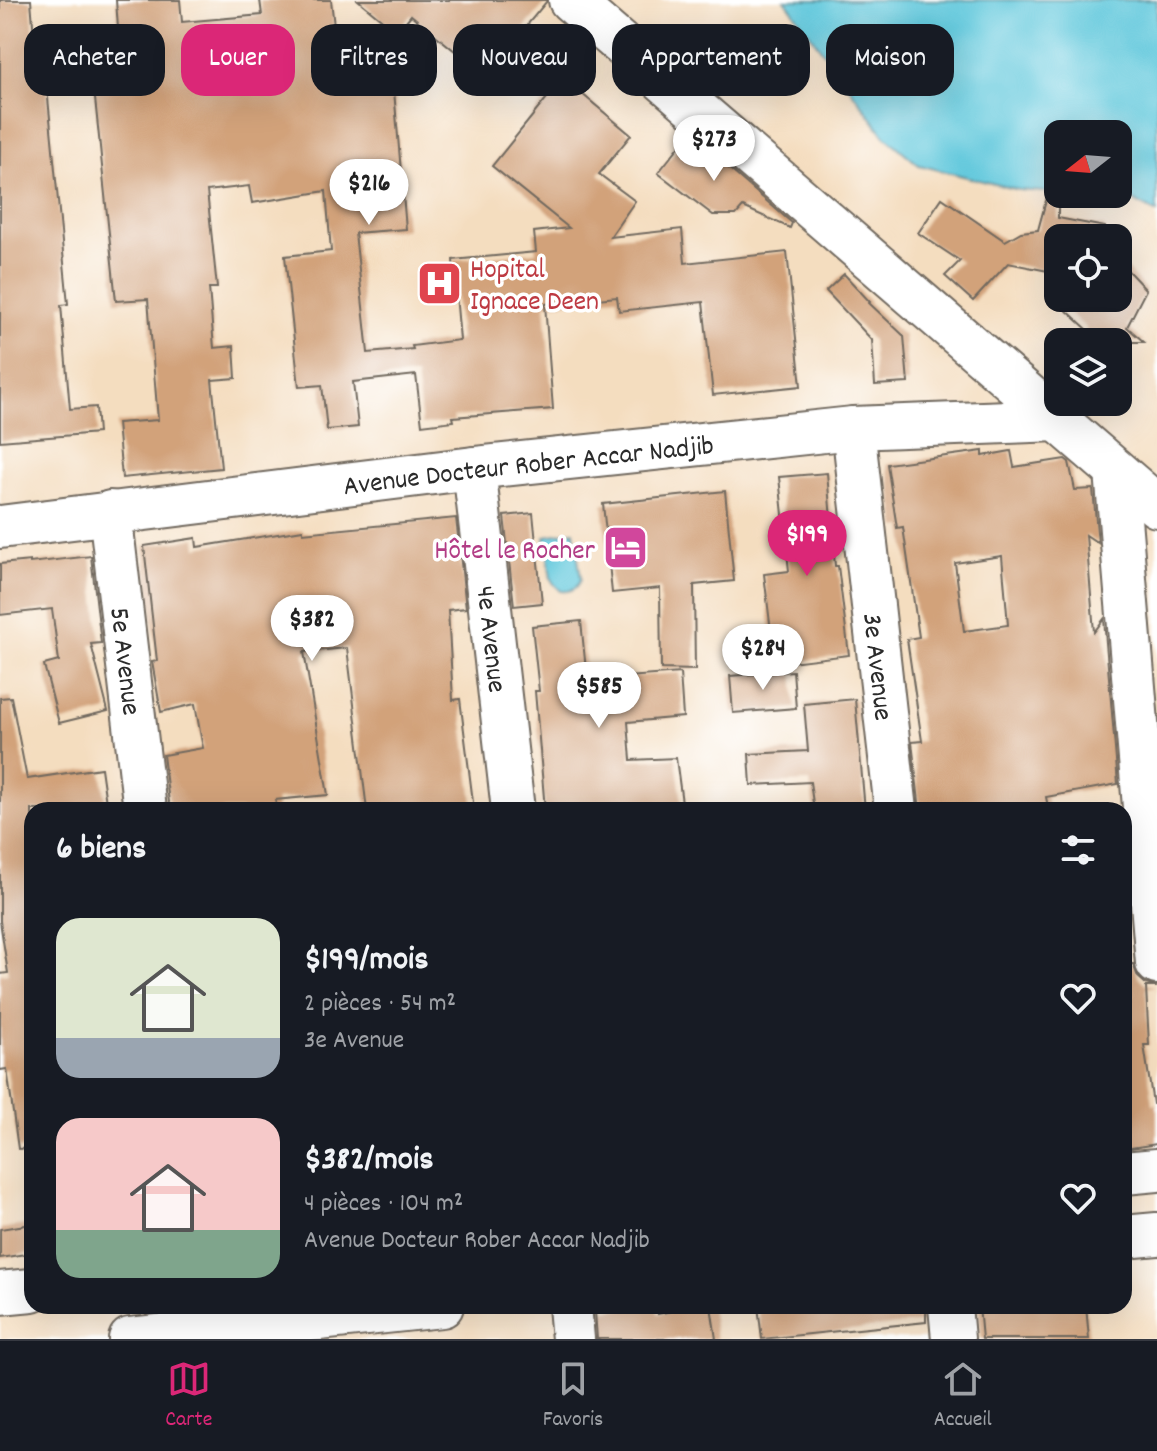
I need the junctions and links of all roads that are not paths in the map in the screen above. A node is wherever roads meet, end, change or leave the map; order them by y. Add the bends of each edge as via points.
1 (570, 0) edge
2 (1058, 420) junction
3 (853, 428) junction
4 (474, 468) junction
5 (1116, 471) junction
6 (1157, 506) edge
7 (110, 512) junction
8 (0, 527) edge
9 (144, 802) edge
10 (512, 802) edge
11 (895, 802) edge
12 (1157, 963) edge
13 (1157, 1170) edge
14 (1132, 1172) edge
15 (1157, 1234) edge
16 (1132, 1236) edge
17 (24, 1291) edge
18 (0, 1293) edge
19 (342, 1314) edge
20 (571, 1314) edge
21 (951, 1314) edge
22 (205, 1325) edge
23 (130, 1339) edge
24 (573, 1339) edge
25 (953, 1339) edge

1 - 2 street
2 - 3 street, Avenue Docteur Rober Accar Nadjib
2 - 5 street
3 - 4 street, Avenue Docteur Rober Accar Nadjib
3 - 11 street, 3e Avenue
4 - 7 street, Avenue Docteur Rober Accar Nadjib
4 - 10 street, 4e Avenue
5 - 6 street
5 - 12 street
7 - 8 street, Avenue Docteur Rober Accar Nadjib
7 - 9 street, 5e Avenue
13 - 14 street
15 - 16 street
17 - 18 street
19 - 22 street
20 - 24 street
21 - 25 street
22 - 23 street

